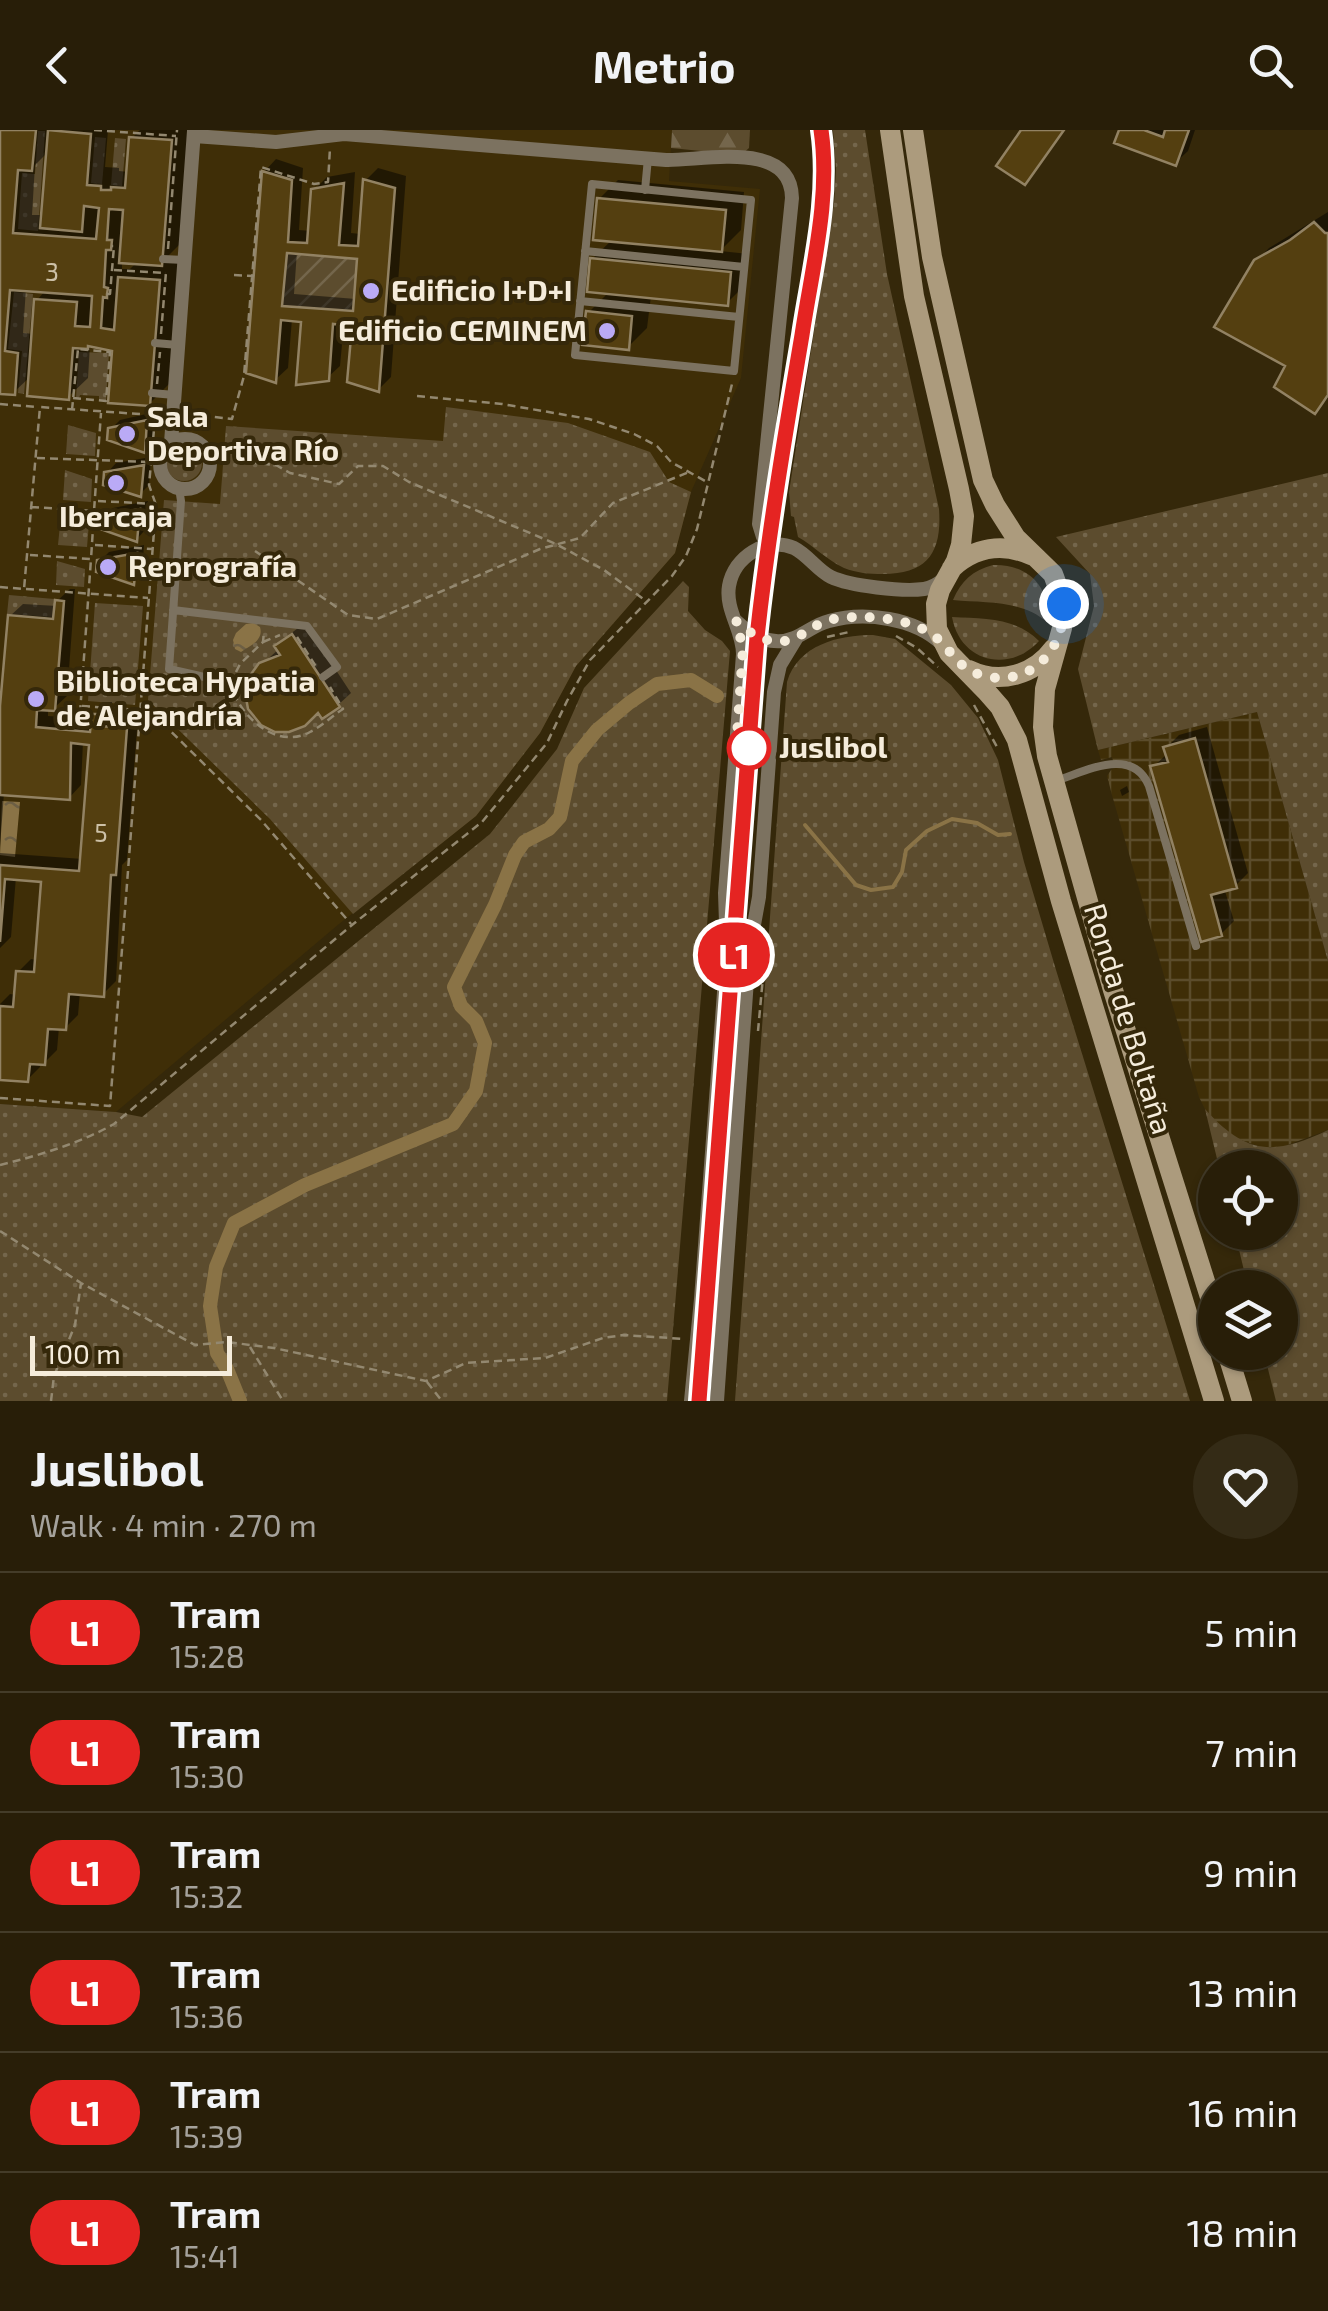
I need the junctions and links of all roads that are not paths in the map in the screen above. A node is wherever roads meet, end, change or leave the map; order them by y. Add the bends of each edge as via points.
1 (890, 130) edge
2 (913, 130) edge
3 (194, 133) edge
4 (648, 158) junction
5 (645, 190) junction
6 (585, 251) junction
7 (165, 259) road end
8 (184, 260) junction
9 (744, 267) junction
10 (580, 301) junction
11 (739, 317) junction
12 (158, 343) road end
13 (178, 345) junction
14 (154, 394) road end
15 (174, 395) junction
16 (176, 440) junction
17 (179, 488) junction
18 (776, 544) junction
19 (1040, 560) junction
20 (948, 574) junction
21 (173, 610) junction
22 (736, 621) junction
23 (797, 637) junction
24 (1060, 638) junction
25 (943, 646) junction
26 (954, 670) junction
27 (323, 677) road end
28 (231, 683) road end
29 (1053, 782) junction
30 (1196, 946) dead end
31 (1202, 1270) edge
32 (1233, 1370) edge
33 (691, 1401) edge
34 (717, 1401) edge
35 (1214, 1401) edge
36 (1242, 1401) edge

1 - 20 main road via 914,296 962,505 961,544
2 - 19 main road, Ronda de Boltaña via 932,257 980,467 1010,530
3 - 4 street via 276,142 344,134
3 - 8 street
4 - 5 lane
4 - 18 street via 765,161 785,174 792,189 759,524 763,538
5 - 6 lane via 592,184
5 - 9 lane via 750,200
6 - 9 lane
6 - 10 lane
7 - 8 lane
8 - 13 street
9 - 11 lane
10 - 11 lane
10 - 11 lane via 575,355 734,371
12 - 13 lane
13 - 15 street
14 - 15 lane
15 - 16 street
16 - 17 street via 161,456 161,472
16 - 17 street via 199,442 210,465 203,481
17 - 21 lane
18 - 20 street via 795,549 830,577 855,584 918,590
18 - 22 street via 750,554 734,571 728,595
19 - 20 main road via 988,548
19 - 24 main road, Ronda de Boltaña via 1062,594
20 - 25 main road via 936,604
21 - 27 lane via 307,626 337,667
21 - 28 lane via 169,669
22 - 23 street via 764,640
22 - 33 street via 743,648 725,893 727,952
23 - 25 street via 838,618 889,619
23 - 34 street via 774,692
24 - 26 main road via 1040,664 1013,676
24 - 29 main road, Ronda de Boltaña via 1043,702
25 - 26 main road, Ronda de Boltaña
26 - 35 main road, Ronda de Boltaña via 1000,707 1016,740
29 - 30 lane via 1118,763 1142,772
29 - 31 main road, Ronda de Boltaña
32 - 36 main road

